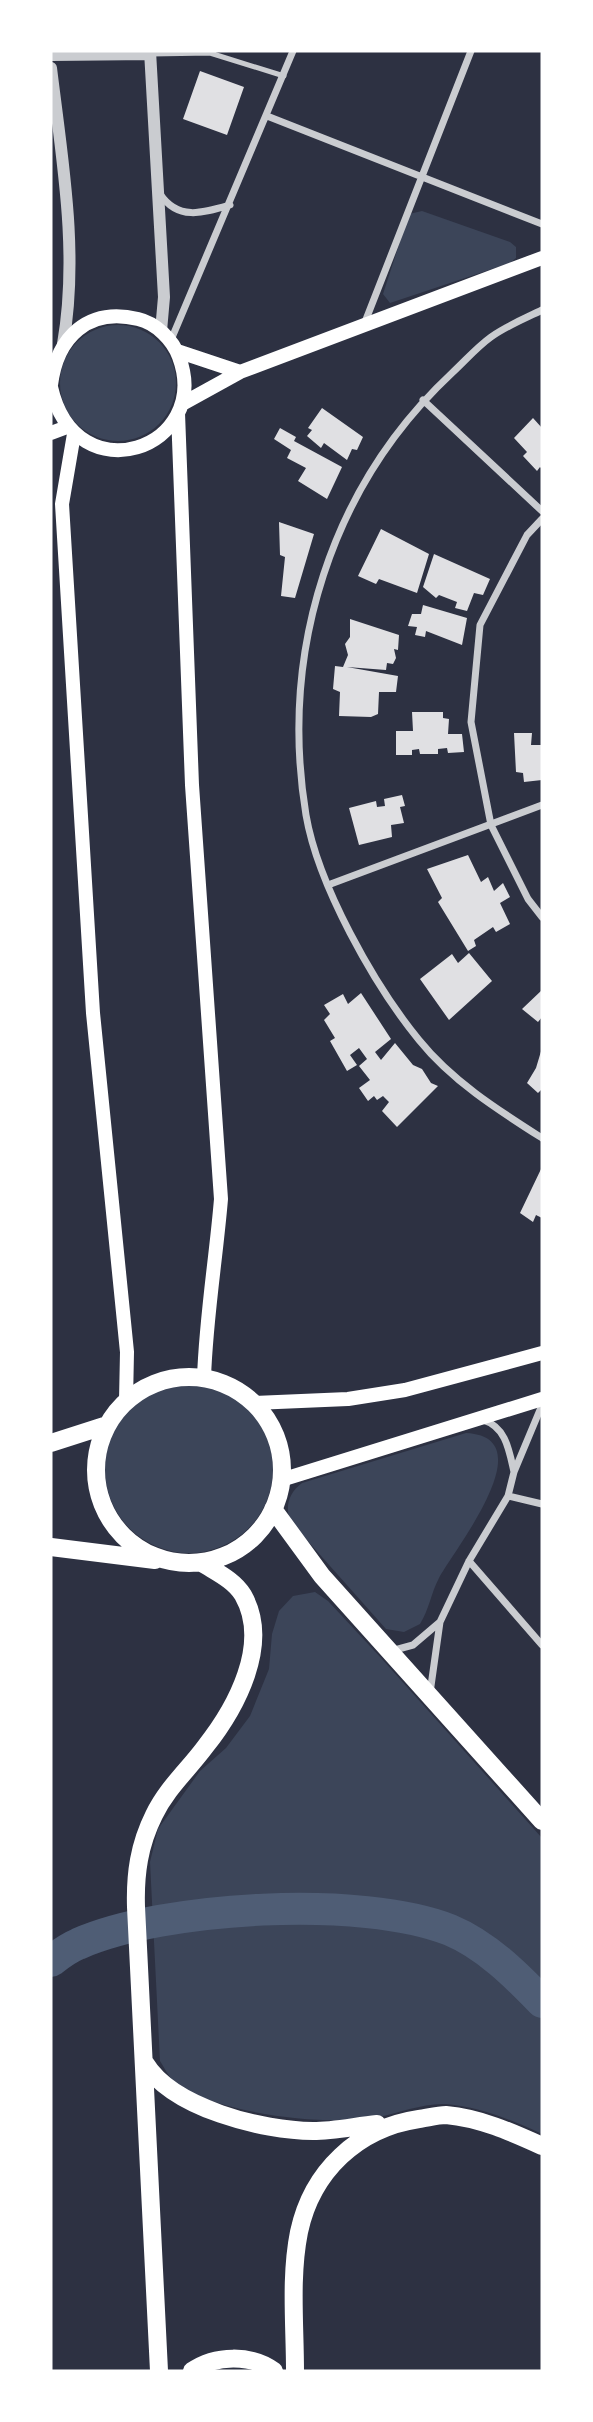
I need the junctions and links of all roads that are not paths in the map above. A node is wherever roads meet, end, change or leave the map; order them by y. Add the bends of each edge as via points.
1 (293, 51) edge
2 (471, 51) edge
3 (150, 52) edge
4 (51, 55) edge
5 (51, 68) edge
6 (284, 76) junction
7 (267, 116) junction
8 (421, 176) junction
9 (158, 191) junction
10 (230, 205) junction
11 (542, 224) edge
12 (542, 258) edge
13 (542, 310) edge
14 (364, 326) junction
15 (170, 341) junction
16 (63, 344) junction
17 (240, 372) junction
18 (51, 386) edge
19 (423, 400) junction
20 (180, 408) junction
21 (70, 431) junction
22 (51, 433) edge
23 (542, 511) edge
24 (542, 519) edge
25 (542, 805) edge
26 (491, 825) junction
27 (328, 885) junction
28 (542, 917) edge
29 (542, 1138) edge
30 (542, 1353) edge
31 (204, 1377) junction
32 (542, 1399) edge
33 (126, 1401) junction
34 (254, 1403) junction
35 (542, 1405) edge
36 (480, 1419) junction
37 (107, 1425) junction
38 (51, 1443) edge
39 (514, 1472) junction
40 (281, 1480) junction
41 (508, 1496) junction
42 (542, 1504) edge
43 (273, 1509) junction
44 (51, 1547) edge
45 (469, 1561) junction
46 (175, 1562) junction
47 (202, 1563) junction
48 (440, 1622) junction
49 (542, 1645) edge
50 (391, 1651) junction
51 (430, 1693) junction
52 (542, 1821) edge
53 (145, 2063) junction
54 (394, 2122) junction
55 (542, 2146) edge
56 (159, 2371) edge
57 (192, 2371) edge
58 (274, 2371) edge
59 (295, 2371) edge

1 - 6 street
2 - 8 street
3 - 4 street
3 - 6 lane via 210,53
3 - 9 street
5 - 16 street via 71,290
6 - 7 street
7 - 8 street
7 - 10 street
8 - 11 street
8 - 14 street
9 - 10 street via 168,206 189,215
9 - 15 street
10 - 15 street
12 - 14 main road
13 - 19 street via 491,336
14 - 17 main road
15 - 16 main road via 142,320 120,315 98,318 78,328
15 - 17 main road
15 - 20 main road via 184,368
16 - 18 main road via 53,364
17 - 20 main road
18 - 21 main road via 55,408
19 - 23 street
19 - 27 street via 358,490 317,587 303,659 300,736 306,817
20 - 21 main road via 167,430 132,449 101,448
20 - 31 main road via 192,785 221,1199
21 - 22 main road
21 - 33 main road via 62,504 93,1013 127,1352
24 - 26 street via 527,536 480,625 471,722
25 - 26 street
26 - 27 street
26 - 28 street via 528,899
27 - 29 street via 372,975 420,1042 480,1098
30 - 34 main road via 405,1390 348,1399
31 - 33 main road via 176,1377 149,1385
31 - 34 main road via 231,1386
32 - 36 main road
33 - 37 main road
34 - 40 main road via 271,1425 280,1452
35 - 39 street
36 - 39 street via 491,1422 507,1440
36 - 40 main road
37 - 38 main road
37 - 46 main road via 97,1453 106,1511 123,1536 139,1548
39 - 41 street
40 - 43 main road
41 - 42 street
41 - 45 street
43 - 47 main road via 244,1545
43 - 50 main road via 322,1576
44 - 46 main road
45 - 48 street
45 - 49 street
46 - 47 main road
47 - 53 main road via 242,1593 253,1625 252,1646 236,1700 165,1796 138,1858 136,1907
48 - 50 street via 412,1645
48 - 51 street
50 - 51 main road
51 - 52 main road
53 - 54 main road via 154,2077 181,2097 269,2126 315,2131
53 - 56 main road
54 - 55 main road via 444,2115 498,2126
54 - 59 main road via 359,2138 314,2191 300,2230 294,2289
57 - 58 main road via 208,2362 238,2359 256,2361

